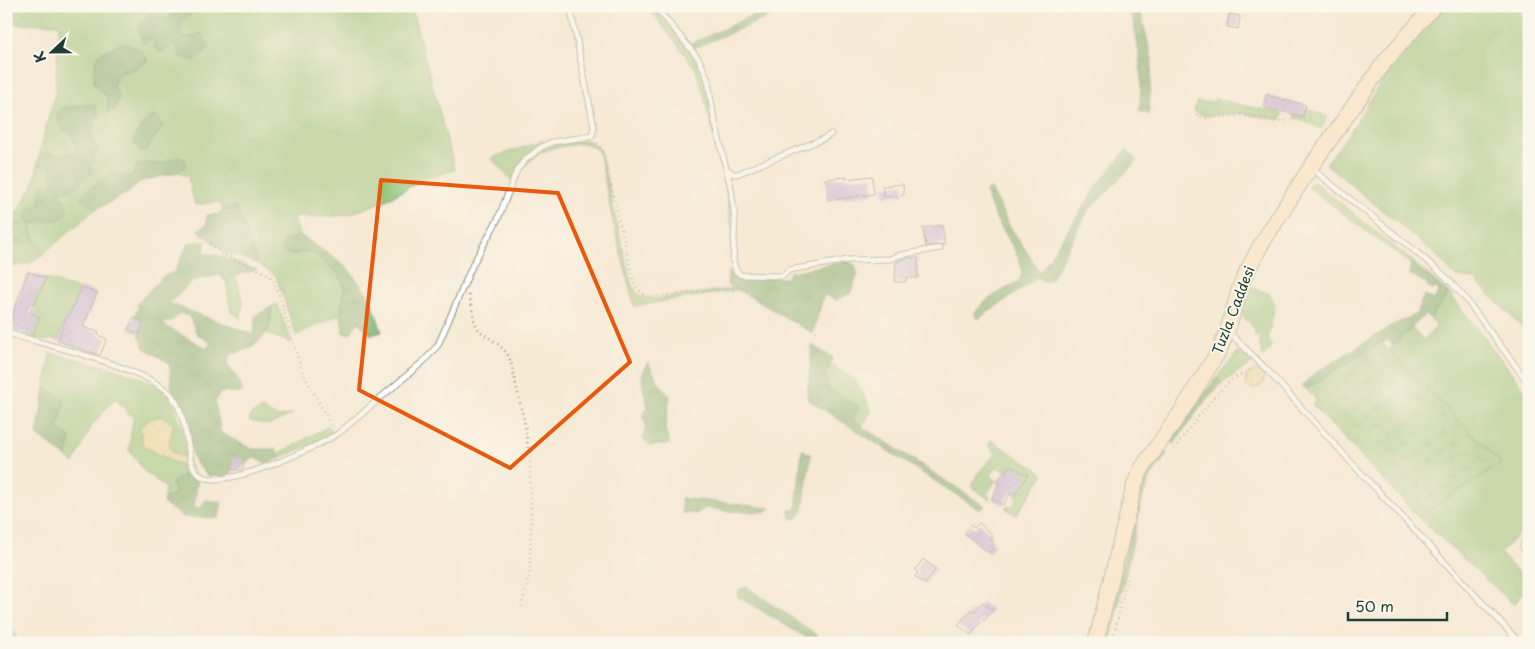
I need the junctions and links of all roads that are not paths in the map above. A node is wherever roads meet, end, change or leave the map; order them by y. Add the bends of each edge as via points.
1 (570, 6) edge
2 (655, 6) edge
3 (1434, 6) edge
4 (831, 134) dead end
5 (726, 168) junction
6 (1310, 168) junction
7 (6, 218) edge
8 (6, 234) edge
9 (940, 248) dead end
10 (6, 331) edge
11 (1228, 331) junction
12 (1529, 384) edge
13 (1529, 535) edge
14 (1529, 558) edge
15 (1094, 643) edge
16 (1520, 643) edge

1 - 10 lane via 594,127 592,136 552,142 524,161 473,264 438,345 425,360 337,435 235,477 220,480 203,477 191,463 179,411 166,389 138,373
2 - 5 lane via 703,68
3 - 6 main road, Tuzla Caddesi via 1386,60
4 - 5 lane via 737,174
5 - 9 lane via 735,220 733,261 741,275 783,276 789,270 848,260 890,259
6 - 11 main road, Tuzla Caddesi via 1254,257 1239,290
6 - 12 lane via 1446,277
7 - 8 lane
11 - 15 main road, Tuzla Caddesi via 1208,371 1135,483
11 - 16 lane
13 - 14 lane via 1523,547

